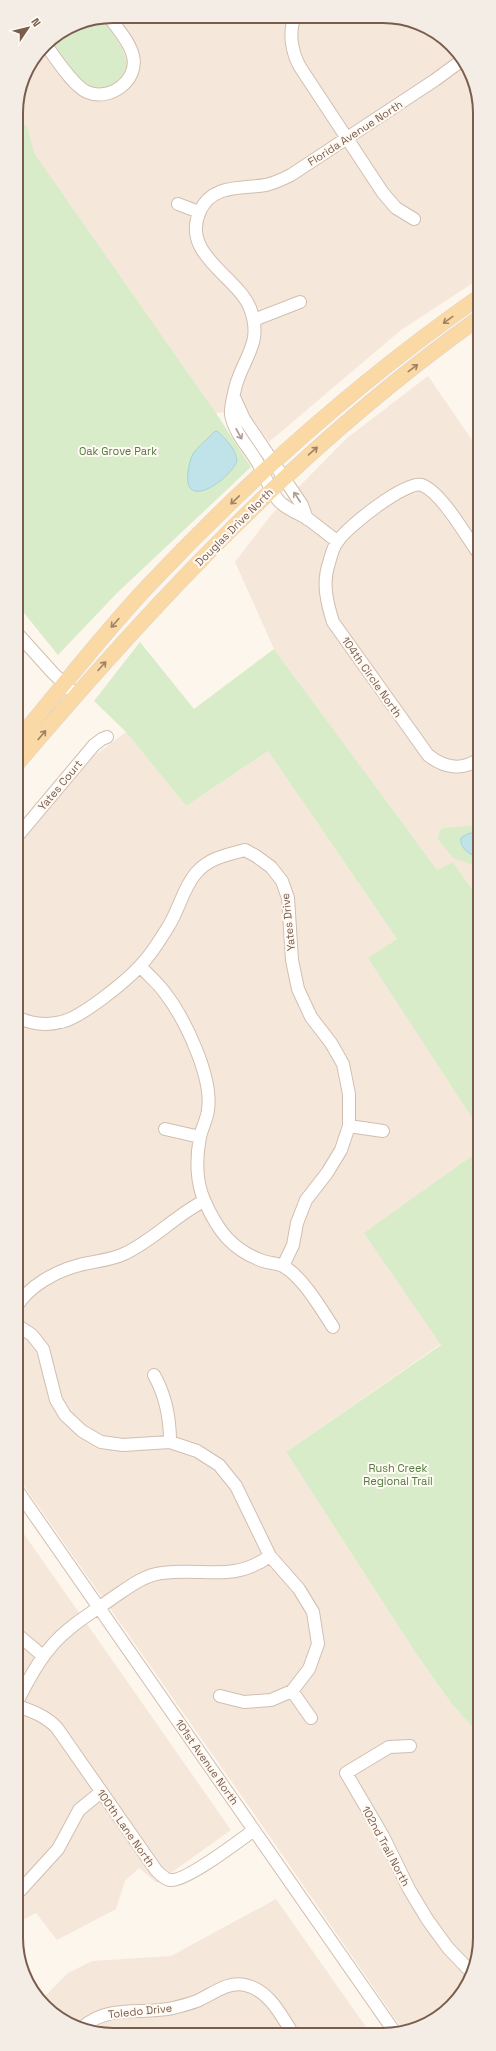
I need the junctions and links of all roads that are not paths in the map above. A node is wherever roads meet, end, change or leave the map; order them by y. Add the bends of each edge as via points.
1 (113, 23) edge
2 (291, 23) edge
3 (49, 49) edge
4 (458, 62) edge
5 (347, 138) junction
6 (178, 204) dead end
7 (199, 212) junction
8 (414, 219) dead end
9 (300, 302) dead end
10 (473, 302) edge
11 (254, 320) junction
12 (473, 323) edge
13 (234, 397) junction
14 (274, 462) junction
15 (263, 473) junction
16 (284, 477) junction
17 (272, 489) junction
18 (307, 518) junction
19 (337, 541) junction
20 (473, 546) edge
21 (23, 640) edge
22 (64, 684) junction
23 (76, 694) junction
24 (23, 734) edge
25 (107, 738) dead end
26 (23, 757) edge
27 (473, 763) edge
28 (23, 830) edge
29 (140, 966) junction
30 (23, 1020) edge
31 (349, 1126) junction
32 (165, 1129) dead end
33 (383, 1131) dead end
34 (200, 1137) junction
35 (204, 1201) junction
36 (283, 1266) junction
37 (23, 1299) edge
38 (333, 1327) dead end
39 (23, 1329) edge
40 (154, 1375) dead end
41 (170, 1442) junction
42 (23, 1499) edge
43 (270, 1556) junction
44 (99, 1608) junction
45 (23, 1639) edge
46 (43, 1656) junction
47 (23, 1691) edge
48 (292, 1691) junction
49 (220, 1696) dead end
50 (23, 1708) edge
51 (311, 1718) dead end
52 (410, 1746) dead end
53 (101, 1792) junction
54 (254, 1830) junction
55 (23, 1887) edge
56 (467, 1968) edge
57 (87, 2024) edge
58 (391, 2027) edge
59 (290, 2028) edge

1 - 3 street via 130,47 137,68 119,89 109,94 94,99 79,86
2 - 5 street via 296,60
4 - 5 street, Florida Avenue North
5 - 7 street, Florida Avenue North via 283,179 266,185 231,187 216,194
5 - 8 street via 388,200
6 - 7 street
7 - 11 street via 197,234 202,250 243,296
9 - 11 street
10 -> 14 main road, Douglas Drive North via 375,376
11 - 13 street via 254,344 236,384
16 -> 12 main road, Douglas Drive North via 381,393
13 - 14 street via 244,419
13 -> 15 street via 231,413 234,424
14 - 15 main road, Douglas Drive North
14 - 16 street
15 - 17 street
15 -> 22 main road, Douglas Drive North via 148,586
16 - 17 main road, Douglas Drive North
18 -> 16 street
17 - 18 street via 278,500
23 -> 17 main road, Douglas Drive North via 150,611 228,530
18 - 19 street
19 - 20 street, 104th Circle North via 398,492 419,484 435,493
19 - 27 street, 104th Circle North via 326,576 327,603 334,622 428,755 440,764 456,767
21 - 22 street
22 - 23 street
22 - 24 main road, Douglas Drive North
26 -> 23 main road, Douglas Drive North
25 - 28 street, Yates Court via 94,745
29 - 30 street, Yates Drive via 75,1017 44,1024
29 - 31 street, Yates Drive via 170,925 190,880 204,865 215,858 244,850 271,867 282,881 288,898 295,977 302,999 342,1064 349,1094
29 - 34 street via 165,992 197,1052 206,1083 208,1110
31 - 33 street
31 - 36 street, Yates Drive via 341,1150 306,1200
32 - 34 street
34 - 35 street via 198,1179
35 - 36 street via 227,1240 244,1253
35 - 37 street via 186,1210 150,1239 125,1254 76,1266 53,1275 31,1290
36 - 38 street via 302,1283
39 - 41 street via 32,1335 43,1350 56,1400 65,1415 82,1431 101,1442 108,1443 144,1445
40 - 41 street via 161,1388 170,1421
41 - 43 street via 196,1451 219,1465 236,1486
42 - 44 street, 101st Avenue North
43 - 44 street via 258,1565 227,1573 161,1573 138,1581
43 - 48 street via 307,1600 323,1631 309,1669
44 - 46 street via 68,1629
44 - 54 street, 101st Avenue North
45 - 46 street
46 - 47 street
48 - 49 street via 271,1700 244,1702
48 - 51 street
50 - 53 street, 100th Lane North via 52,1722
52 - 56 street, 102nd Trail North via 389,1747 346,1773 367,1818 427,1919 448,1948
53 - 54 street, 100th Lane North via 156,1870 170,1880 180,1878 216,1857
53 - 55 street via 80,1810 58,1849
54 - 58 street, 101st Avenue North
57 - 59 street, Toledo Drive via 110,2012 145,2012 172,2008 235,1984 245,1985 262,1993

